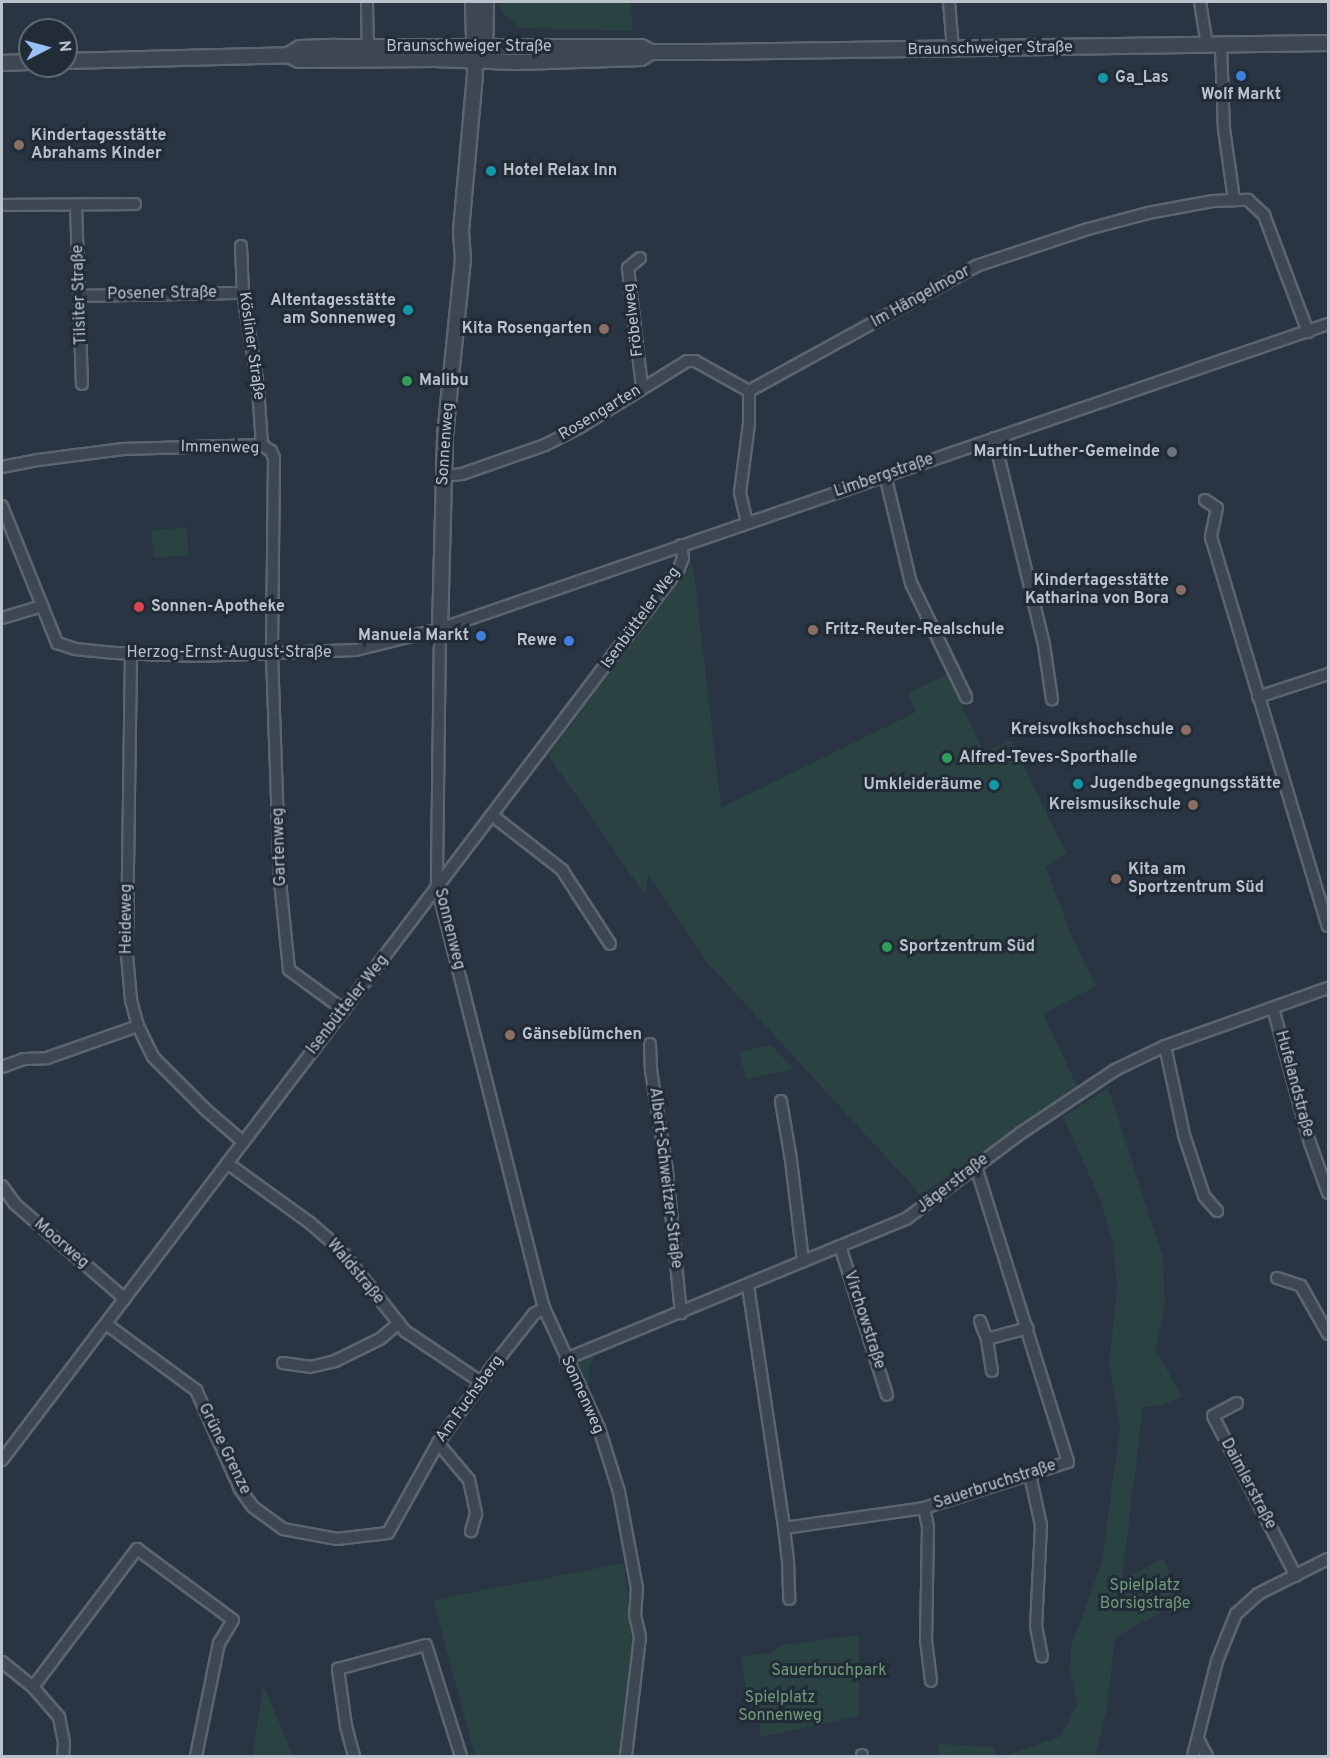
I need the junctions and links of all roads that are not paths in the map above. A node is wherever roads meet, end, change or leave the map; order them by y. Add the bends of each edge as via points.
1 (367, 2) edge
2 (473, 2) edge
3 (486, 2) edge
4 (949, 2) edge
5 (1200, 2) edge
6 (1329, 43) edge
7 (953, 49) junction
8 (1216, 50) junction
9 (368, 53) junction
10 (479, 53) junction
11 (78, 61) edge
12 (18, 62) edge
13 (2, 63) edge
14 (1234, 199) junction
15 (135, 204) dead end
16 (76, 205) junction
17 (2, 206) edge
18 (240, 246) dead end
19 (640, 258) dead end
20 (243, 293) junction
21 (81, 296) junction
22 (1329, 324) edge
23 (1308, 332) junction
24 (82, 384) dead end
25 (642, 388) junction
26 (749, 391) junction
27 (994, 438) junction
28 (262, 445) junction
29 (2, 467) edge
30 (885, 475) junction
31 (443, 476) junction
32 (1205, 500) dead end
33 (2, 506) edge
34 (747, 522) junction
35 (681, 545) junction
36 (42, 606) junction
37 (2, 618) edge
38 (440, 629) junction
39 (131, 654) junction
40 (272, 655) junction
41 (1329, 674) edge
42 (966, 697) dead end
43 (1258, 697) junction
44 (1052, 699) dead end
45 (493, 816) junction
46 (437, 886) junction
47 (1329, 926) edge
48 (609, 944) dead end
49 (1329, 988) edge
50 (1273, 1008) junction
51 (344, 1010) junction
52 (138, 1026) junction
53 (650, 1044) dead end
54 (1164, 1046) junction
55 (2, 1067) edge
56 (781, 1101) dead end
57 (243, 1142) junction
58 (227, 1163) junction
59 (976, 1166) junction
60 (2, 1186) edge
61 (1329, 1193) edge
62 (1217, 1211) dead end
63 (840, 1246) junction
64 (802, 1261) junction
65 (1277, 1278) dead end
66 (748, 1286) junction
67 (125, 1299) junction
68 (544, 1308) junction
69 (681, 1313) junction
70 (980, 1321) dead end
71 (399, 1323) junction
72 (106, 1324) junction
73 (1028, 1328) junction
74 (1329, 1334) edge
75 (987, 1340) junction
76 (566, 1359) junction
77 (283, 1363) dead end
78 (992, 1371) dead end
79 (481, 1383) junction
80 (887, 1395) dead end
81 (1238, 1403) dead end
82 (438, 1443) junction
83 (2, 1460) edge
84 (1030, 1475) junction
85 (408, 1498) joint
86 (924, 1508) junction
87 (784, 1528) junction
88 (471, 1531) dead end
89 (1329, 1558) edge
90 (1296, 1576) junction
91 (789, 1599) dead end
92 (1042, 1656) dead end
93 (2, 1662) edge
94 (931, 1681) dead end
95 (33, 1687) junction
96 (1199, 1741) junction
97 (63, 1756) edge
98 (196, 1756) edge
99 (354, 1756) edge
100 (461, 1756) edge
101 (626, 1756) edge
102 (1193, 1756) edge
103 (1207, 1756) edge

1 - 9 street
2 - 10 street
3 - 10 street
4 - 7 street
5 - 8 street
6 - 8 street, Braunschweiger Straße
7 - 8 street, Braunschweiger Straße
7 - 10 street, Braunschweiger Straße via 651,52 640,47
8 - 14 street
9 - 10 street, Braunschweiger Straße
9 - 11 street, Braunschweiger Straße via 300,48 288,55
10 - 31 street, Sonnenweg
12 - 13 street
14 - 23 street via 1248,200 1264,215
14 - 26 street, Im Hängelmoor via 1138,216 976,266
15 - 16 street
16 - 17 street
16 - 21 street, Tilsiter Straße
18 - 20 street, Kösliner Straße
19 - 25 street, Fröbelweg via 628,268
20 - 21 street, Posener Straße
20 - 28 street, Kösliner Straße via 258,387
21 - 24 street, Tilsiter Straße
22 - 23 street, Limbergstraße
23 - 27 street, Limbergstraße
25 - 26 street, Rosengarten via 677,365 695,361
25 - 31 street, Rosengarten via 545,445 462,474
26 - 34 street via 740,493
27 - 30 street, Limbergstraße
27 - 44 street via 1044,645
28 - 29 street, Immenweg via 123,449
28 - 40 street, Immenweg via 274,458
30 - 34 street, Limbergstraße
30 - 42 street via 911,583
31 - 38 street, Sonnenweg
32 - 43 street via 1217,508 1211,537
33 - 36 street, Herzog-Ernst-August-Straße
34 - 35 street, Limbergstraße
35 - 38 street, Limbergstraße
35 - 45 street, Isenbütteler Weg via 683,558 679,568
36 - 37 street
36 - 39 street, Herzog-Ernst-August-Straße via 57,643 75,649
38 - 40 street, Herzog-Ernst-August-Straße via 356,650
38 - 46 street, Sonnenweg
39 - 40 street, Herzog-Ernst-August-Straße
39 - 52 street, Heideweg via 127,955
40 - 51 street, Gartenweg via 280,881 289,970
41 - 43 street
43 - 47 street
45 - 46 street, Isenbütteler Weg
45 - 48 street via 562,870
46 - 51 street, Isenbütteler Weg
46 - 68 street, Sonnenweg
49 - 50 street, Jägerstraße
50 - 54 street, Jägerstraße
50 - 61 street, Hufelandstraße via 1310,1143
51 - 57 street, Isenbütteler Weg
52 - 55 street via 47,1058 24,1059
52 - 57 street, Heideweg via 153,1057 165,1071
53 - 69 street, Albert-Schweitzer-Straße
54 - 59 street, Jägerstraße via 1101,1079
54 - 62 street via 1184,1135 1204,1196
56 - 64 street
57 - 58 street, Isenbütteler Weg
58 - 67 street, Isenbütteler Weg
58 - 71 street, Waldstraße via 340,1249
59 - 63 street, Jägerstraße via 906,1219
59 - 73 street, Sauerbruchstraße
60 - 67 street, Moorweg via 15,1204
63 - 64 street, Jägerstraße
63 - 80 street, Virchowstraße
64 - 66 street, Jägerstraße
65 - 74 street via 1301,1286
66 - 69 street, Jägerstraße
66 - 87 street
67 - 72 street, Isenbütteler Weg
68 - 76 street, Sonnenweg
68 - 79 street, Am Fuchsberg via 534,1314
69 - 76 street, Jägerstraße
70 - 75 street
71 - 77 street via 380,1339 335,1361 310,1367
71 - 79 street, Waldstraße via 441,1358
72 - 83 street, Isenbütteler Weg
72 - 85 street, Grüne Grenze via 196,1390 240,1489 254,1507 283,1529 337,1539 388,1533
73 - 75 street
73 - 84 street, Sauerbruchstraße via 1068,1462
75 - 78 street
76 - 101 street, Sonnenweg via 599,1428 619,1492 634,1569 635,1615 640,1637
79 - 82 street, Am Fuchsberg
81 - 90 street, Daimlerstraße via 1213,1416
82 - 85 street, Am Fuchsberg
82 - 88 street via 469,1480 476,1514
84 - 86 street, Sauerbruchstraße
84 - 92 street via 1041,1525 1036,1626
86 - 87 street, Sauerbruchstraße
86 - 94 street via 928,1527 926,1640
87 - 91 street
89 - 90 street
90 - 96 street via 1257,1594 1236,1614 1217,1661
93 - 95 street
95 - 97 street via 60,1717
95 - 98 street via 137,1549 234,1620 219,1643
96 - 102 street
96 - 103 street
99 - 100 street via 338,1669 426,1645

